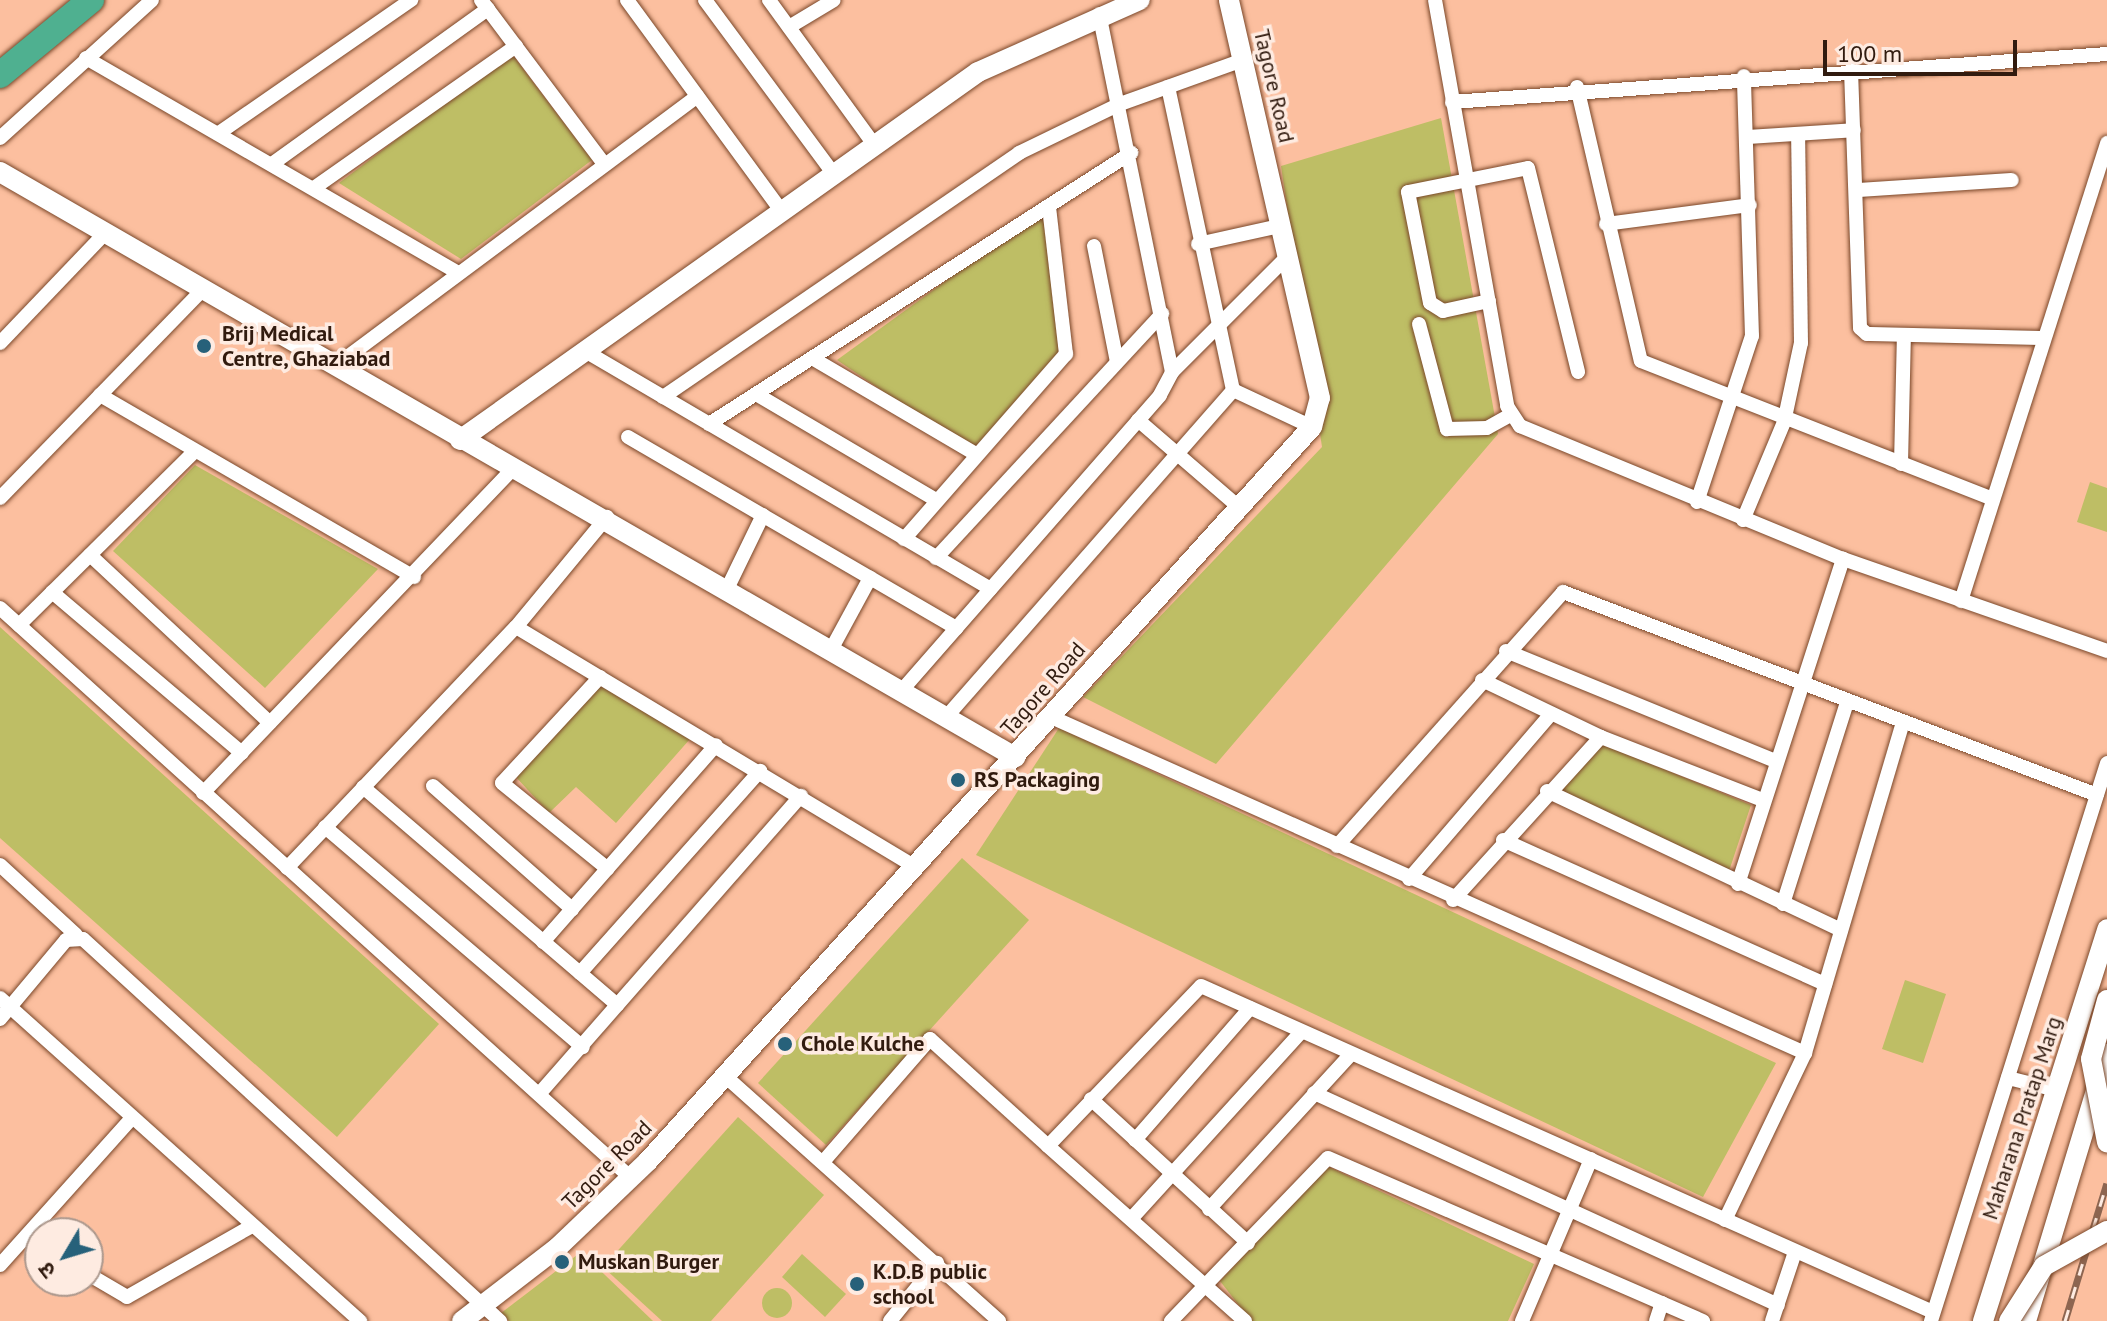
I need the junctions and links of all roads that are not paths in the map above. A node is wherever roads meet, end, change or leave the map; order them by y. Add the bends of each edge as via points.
1 (64, 0) edge
2 (91, 0) edge
3 (152, 0) edge
4 (411, 0) edge
5 (627, 0) edge
6 (705, 0) edge
7 (769, 0) edge
8 (1140, 0) edge
9 (1229, 0) edge
10 (1435, 0) edge
11 (832, 1) edge
12 (485, 4) edge
13 (1099, 14) junction
14 (789, 27) junction
15 (516, 46) junction
16 (0, 54) edge
17 (2107, 54) edge
18 (86, 58) junction
19 (1243, 60) junction
20 (1851, 70) junction
21 (0, 75) edge
22 (1744, 76) junction
23 (1168, 87) junction
24 (1577, 87) junction
25 (697, 96) junction
26 (1452, 102) junction
27 (1120, 104) junction
28 (1854, 130) junction
29 (219, 133) junction
30 (1798, 134) junction
31 (1747, 137) junction
32 (0, 138) edge
33 (873, 143) junction
34 (2107, 143) edge
35 (1131, 153) junction
36 (272, 164) junction
37 (604, 164) junction
38 (0, 172) edge
39 (833, 173) junction
40 (1468, 180) junction
41 (2012, 180) dead end
42 (314, 188) junction
43 (1858, 190) junction
44 (1750, 205) junction
45 (1049, 206) junction
46 (780, 209) junction
47 (1606, 224) junction
48 (1280, 226) junction
49 (105, 233) junction
50 (1198, 244) junction
51 (1094, 246) dead end
52 (1288, 256) junction
53 (458, 273) junction
54 (201, 291) junction
55 (1489, 301) junction
56 (1162, 314) junction
57 (1419, 324) dead end
58 (1214, 329) junction
59 (1904, 336) junction
60 (2044, 338) junction
61 (0, 343) edge
62 (585, 351) junction
63 (812, 358) junction
64 (1117, 362) junction
65 (334, 367) junction
66 (1172, 372) junction
67 (1578, 372) dead end
68 (1233, 390) junction
69 (756, 394) junction
70 (100, 395) junction
71 (663, 397) junction
72 (1736, 401) junction
73 (1510, 415) junction
74 (1138, 420) junction
75 (1784, 422) junction
76 (709, 424) junction
77 (1312, 427) junction
78 (628, 437) dead end
79 (460, 440) junction
80 (974, 453) junction
81 (192, 454) junction
82 (1178, 454) junction
83 (1901, 464) junction
84 (513, 469) junction
85 (0, 498) edge
86 (1993, 499) junction
87 (936, 500) junction
88 (1697, 502) junction
89 (1240, 508) junction
90 (763, 515) junction
91 (607, 517) junction
92 (1743, 520) junction
93 (904, 539) junction
94 (90, 555) junction
95 (936, 558) junction
96 (1843, 559) junction
97 (414, 577) junction
98 (870, 578) junction
99 (728, 587) junction
100 (990, 589) junction
101 (52, 592) junction
102 (1961, 601) junction
103 (0, 608) edge
104 (19, 625) junction
105 (516, 627) junction
106 (956, 628) junction
107 (832, 648) junction
108 (1506, 651) junction
109 (2107, 651) edge
110 (600, 677) junction
111 (1482, 680) junction
112 (1797, 686) junction
113 (903, 689) junction
114 (1846, 705) junction
115 (1551, 714) junction
116 (947, 716) junction
117 (1049, 716) junction
118 (270, 723) junction
119 (1902, 726) junction
120 (1601, 737) junction
121 (716, 745) junction
122 (242, 753) junction
123 (1015, 757) junction
124 (1775, 761) junction
125 (2107, 763) edge
126 (760, 771) junction
127 (433, 786) dead end
128 (363, 787) junction
129 (1547, 791) junction
130 (203, 793) junction
131 (2097, 795) junction
132 (801, 796) junction
133 (1763, 800) junction
134 (325, 827) junction
135 (1503, 840) junction
136 (1337, 846) junction
137 (0, 865) edge
138 (915, 867) junction
139 (287, 868) junction
140 (608, 869) junction
141 (1409, 879) junction
142 (1738, 884) junction
143 (1453, 900) junction
144 (1783, 904) junction
145 (572, 909) junction
146 (2107, 929) edge
147 (1841, 930) junction
148 (76, 935) junction
149 (543, 942) junction
150 (580, 973) junction
151 (1825, 984) junction
152 (2107, 1000) edge
153 (617, 1005) junction
154 (3, 1008) edge
155 (1250, 1008) junction
156 (1300, 1033) junction
157 (583, 1047) junction
158 (2068, 1051) junction
159 (1805, 1053) junction
160 (1350, 1055) junction
161 (2106, 1057) edge
162 (724, 1075) junction
163 (2008, 1078) junction
164 (2056, 1090) junction
165 (1314, 1093) junction
166 (539, 1094) junction
167 (1091, 1099) junction
168 (131, 1119) junction
169 (1135, 1140) junction
170 (2107, 1142) edge
171 (1048, 1146) junction
172 (1591, 1159) junction
173 (823, 1162) junction
174 (1172, 1175) junction
175 (631, 1178) junction
176 (1209, 1209) junction
177 (1569, 1211) junction
178 (50, 1217) edge
179 (1131, 1219) junction
180 (1725, 1220) junction
181 (252, 1226) junction
182 (2107, 1231) edge
183 (1248, 1243) junction
184 (24, 1244) edge
185 (1795, 1252) junction
186 (1550, 1255) junction
187 (937, 1263) junction
188 (0, 1265) edge
189 (104, 1283) edge
190 (1205, 1287) junction
191 (1662, 1303) junction
192 (486, 1305) junction
193 (1778, 1305) junction
194 (1932, 1317) edge
195 (1700, 1320) edge
196 (360, 1321) edge
197 (462, 1321) edge
198 (500, 1321) edge
199 (890, 1321) edge
200 (999, 1321) edge
201 (1171, 1321) edge
202 (1245, 1321) edge
203 (1522, 1321) edge
204 (1656, 1321) edge
205 (1772, 1321) edge
206 (1983, 1321) edge
207 (2009, 1321) edge
208 (2026, 1321) edge

1 - 16 highway
2 - 21 highway
3 - 18 street
4 - 29 street
5 - 25 street
6 - 39 street
7 - 14 street
8 - 13 street
9 - 19 street, Tagore Road
10 - 26 street
11 - 14 street
12 - 15 street
12 - 36 street
13 - 27 street
13 - 33 street via 978,72
14 - 33 street
15 - 37 street
15 - 42 street
17 - 20 street
18 - 29 street
18 - 32 street
19 - 23 street
19 - 48 street, Tagore Road
20 - 22 street
20 - 28 street
22 - 24 street
22 - 31 street
23 - 27 street
23 - 50 street
24 - 26 street
24 - 47 street
25 - 37 street
25 - 46 street
26 - 40 street
27 - 35 street
27 - 71 street via 1002,163
28 - 30 street
28 - 43 street
29 - 36 street
30 - 31 street
30 - 75 street via 1801,343
31 - 44 street
33 - 39 street
34 - 60 street
35 - 45 street
35 - 56 street
36 - 42 street
37 - 53 street
38 - 49 street
39 - 46 street
40 - 55 street
40 - 55 street via 1413,186 1407,199 1435,310
40 - 67 street via 1532,170
41 - 43 street
42 - 53 street
43 - 59 street via 1855,317 1867,334
44 - 47 street
44 - 72 street via 1754,318
45 - 63 street
45 - 80 street via 1066,354
46 - 62 street
47 - 72 street via 1635,353 1652,367
48 - 50 street
48 - 52 street, Tagore Road
49 - 54 street
49 - 61 street
50 - 58 street
51 - 64 street
52 - 58 street
52 - 77 street, Tagore Road via 1320,398
53 - 65 street
54 - 65 street
54 - 70 street
55 - 73 street
56 - 64 street
56 - 66 street
57 - 73 street via 1447,429 1487,428
58 - 66 street
58 - 68 street
59 - 60 street
59 - 83 street
60 - 86 street
62 - 71 street
62 - 79 street
63 - 69 street
63 - 80 street
64 - 95 street
65 - 79 street
66 - 74 street
68 - 77 street
68 - 82 street
69 - 76 street
69 - 87 street
70 - 81 street
70 - 85 street
71 - 76 street
72 - 75 street
72 - 88 street
73 - 88 street via 1532,435
74 - 82 street
74 - 100 street
75 - 83 street
75 - 92 street
76 - 93 street
77 - 89 street, Tagore Road
78 - 90 street
79 - 84 street
80 - 87 street
81 - 94 street
81 - 97 street
82 - 89 street
82 - 116 street
83 - 86 street
84 - 91 street
84 - 97 street
86 - 102 street
87 - 93 street
88 - 92 street
89 - 117 street, Tagore Road
90 - 98 street
90 - 99 street
91 - 99 street
91 - 105 street
92 - 96 street
93 - 95 street
94 - 101 street
94 - 118 street
95 - 100 street
96 - 102 street
96 - 112 street
97 - 118 street
98 - 106 street
98 - 107 street
99 - 107 street
100 - 106 street
101 - 104 street
101 - 122 street
102 - 109 street
103 - 104 street
104 - 130 street
105 - 110 street
105 - 128 street
106 - 113 street
107 - 113 street
108 - 111 street
108 - 112 street via 1563,592
108 - 124 street
110 - 121 street
110 - 140 street via 502,783
111 - 115 street
111 - 136 street
112 - 114 street
112 - 124 street
113 - 116 street
114 - 119 street
114 - 144 street
115 - 120 street
115 - 141 street
116 - 123 street
117 - 123 street, Tagore Road
117 - 136 street
118 - 122 street
119 - 131 street
119 - 147 street
120 - 129 street
120 - 133 street
121 - 126 street
121 - 140 street
122 - 130 street
123 - 138 street, Tagore Road
124 - 133 street
125 - 131 street
126 - 132 street
126 - 150 street
127 - 145 street
128 - 134 street
128 - 149 street
129 - 135 street
129 - 142 street
130 - 139 street
131 - 163 street
132 - 138 street
132 - 153 street
133 - 142 street
134 - 139 street
134 - 157 street
135 - 143 street
135 - 151 street
136 - 141 street
137 - 148 street
138 - 162 street, Tagore Road
139 - 166 street
140 - 145 street
141 - 143 street
142 - 144 street
143 - 159 street
144 - 147 street
145 - 149 street
146 - 158 street, Maharana Pratap Marg
147 - 151 street
148 - 154 street
148 - 192 street
149 - 150 street
150 - 153 street
151 - 159 street
152 - 170 street, bridge via 2091,1059
153 - 157 street
154 - 168 street
155 - 156 street
155 - 167 street via 1210,987 1195,989
155 - 169 street
156 - 160 street
156 - 174 street
157 - 166 street
158 - 161 street
158 - 164 street, Maharana Pratap Marg
159 - 180 street
160 - 165 street
160 - 172 street
161 - 208 street
162 - 173 street
162 - 175 street, Tagore Road
163 - 164 street
163 - 194 street
164 - 206 street, Maharana Pratap Marg
165 - 176 street
165 - 177 street
166 - 175 street
167 - 169 street
167 - 171 street
168 - 178 street
168 - 181 street
169 - 174 street
171 - 173 street via 930,1039
171 - 179 street
172 - 177 street
172 - 180 street
173 - 187 street
174 - 176 street
174 - 179 street
175 - 192 street, Tagore Road
176 - 183 street
177 - 186 street
177 - 193 street
179 - 190 street
180 - 185 street
181 - 189 street via 127,1297
181 - 196 street
182 - 207 street, bridge via 2044,1266
183 - 186 street via 1328,1158
183 - 190 street
184 - 188 street
185 - 193 street
185 - 194 street
186 - 191 street
186 - 203 street
187 - 199 street
187 - 200 street
190 - 201 street
190 - 202 street
191 - 195 street
191 - 204 street
192 - 197 street, Tagore Road
192 - 198 street
193 - 205 street

